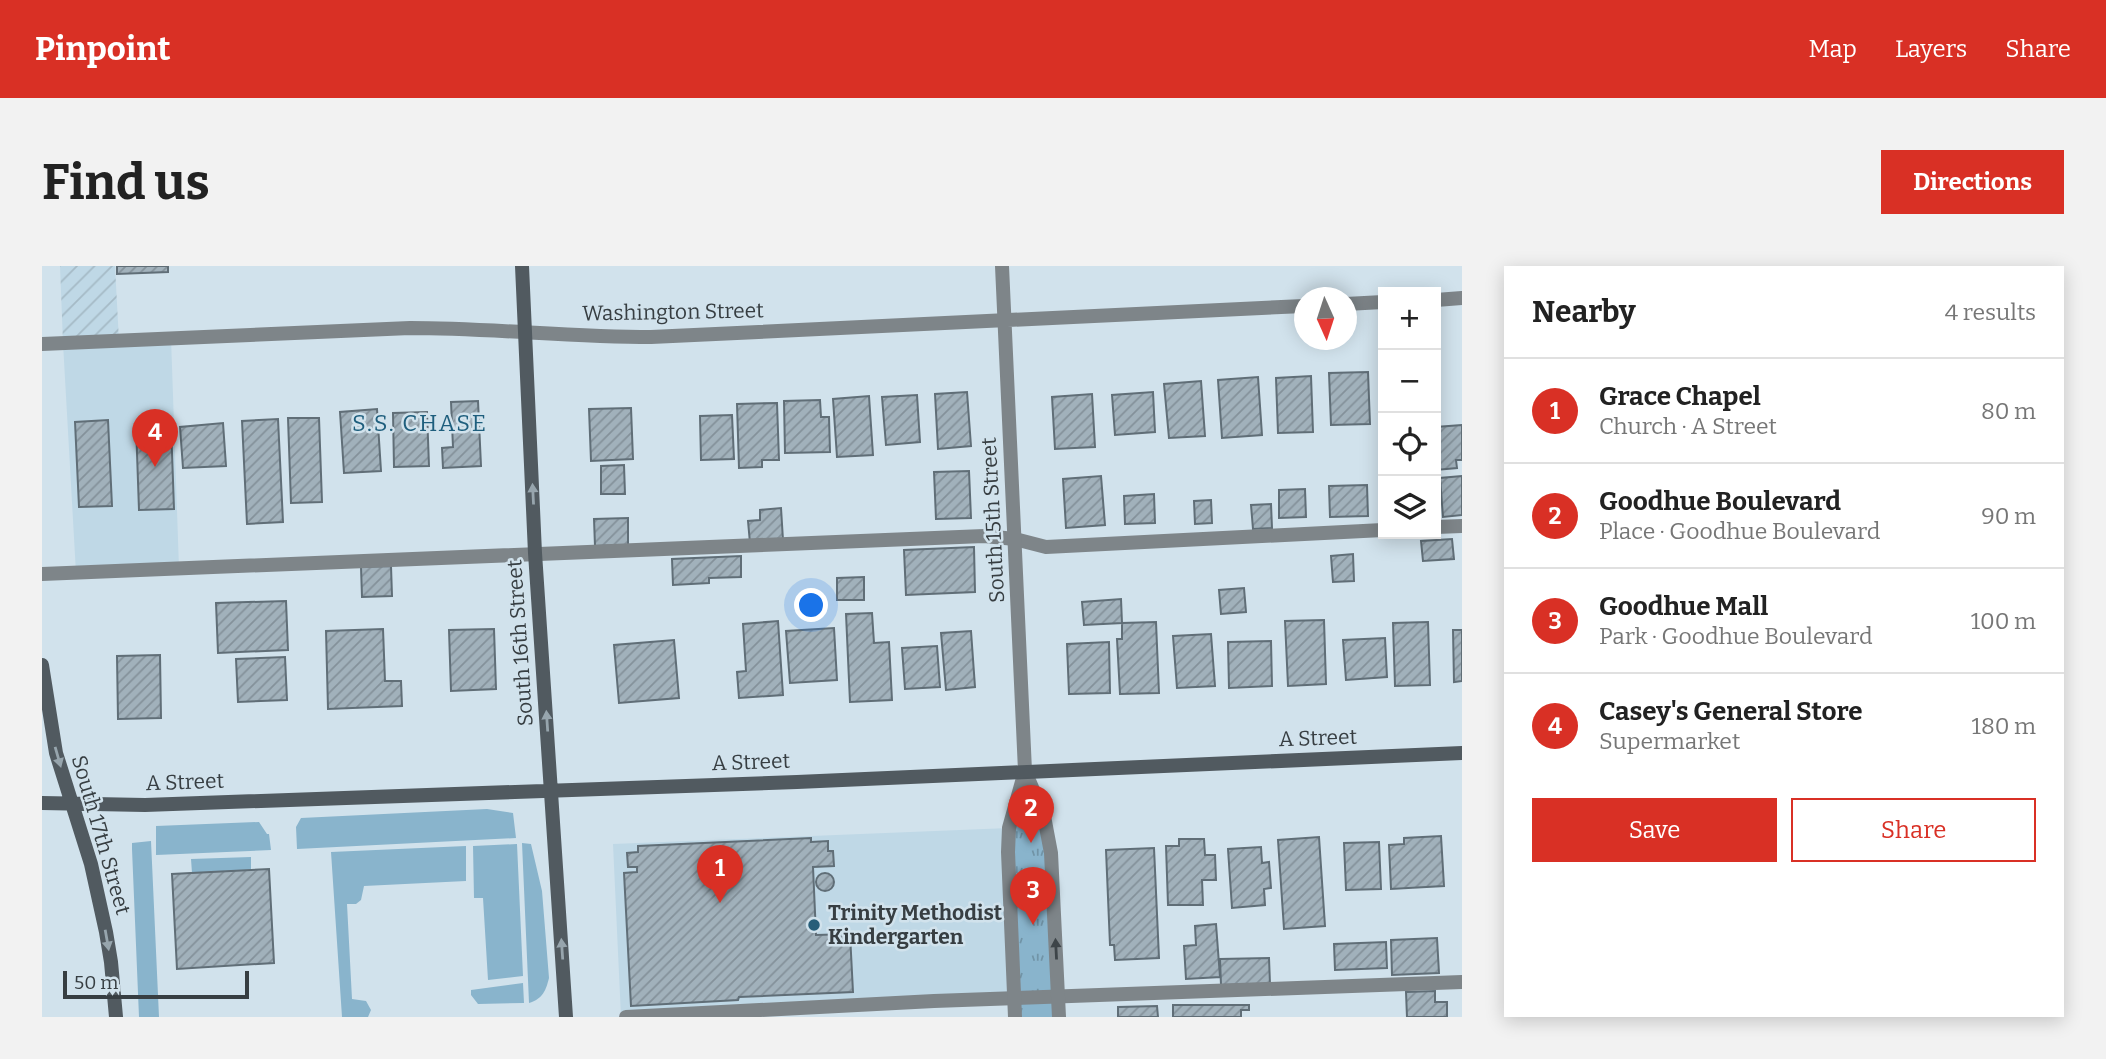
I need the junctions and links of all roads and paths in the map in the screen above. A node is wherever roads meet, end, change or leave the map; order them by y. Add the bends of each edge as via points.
1 (522, 266) edge
2 (1003, 266) edge
3 (1462, 298) edge
4 (1441, 300) edge
5 (1378, 302) edge
6 (1357, 303) edge
7 (1294, 307) edge
8 (1005, 321) junction
9 (525, 331) junction
10 (42, 344) edge
11 (1462, 526) edge
12 (1441, 527) edge
13 (1378, 530) edge
14 (1014, 539) junction
15 (535, 552) junction
16 (42, 574) edge
17 (42, 665) edge
18 (1462, 753) edge
19 (1025, 771) junction
20 (552, 789) junction
21 (42, 803) edge
22 (73, 803) junction
23 (1462, 982) edge
24 (1058, 998) junction
25 (1014, 999) junction
26 (116, 1017) edge
27 (566, 1017) edge
28 (626, 1017) edge
29 (1015, 1017) edge
30 (1059, 1017) edge

1 - 9 main road, South 16th Street
2 - 8 street, South 15th Street
3 - 4 street
5 - 6 street
7 - 8 street, Washington Street
8 - 9 street, Washington Street via 651,337
8 - 14 street, South 15th Street
9 - 10 street, Washington Street via 410,328
15 -> 9 main road, South 16th Street
11 - 12 street
13 - 14 street via 1046,547
14 - 15 street via 971,536
14 - 19 street, South 15th Street
15 - 16 street
20 -> 15 main road, South 16th Street
17 -> 22 main road, South 17th Street via 52,733
18 - 19 main road, A Street
19 - 20 main road, A Street
24 -> 19 street via 1051,853 1044,816
19 - 25 street via 1009,828
20 - 22 main road, A Street via 145,805
27 -> 20 main road, South 16th Street
21 - 22 main road, A Street
22 -> 26 main road, South 17th Street via 106,932
23 - 24 street
24 - 25 street
24 - 30 street
25 - 28 street
25 - 29 street

